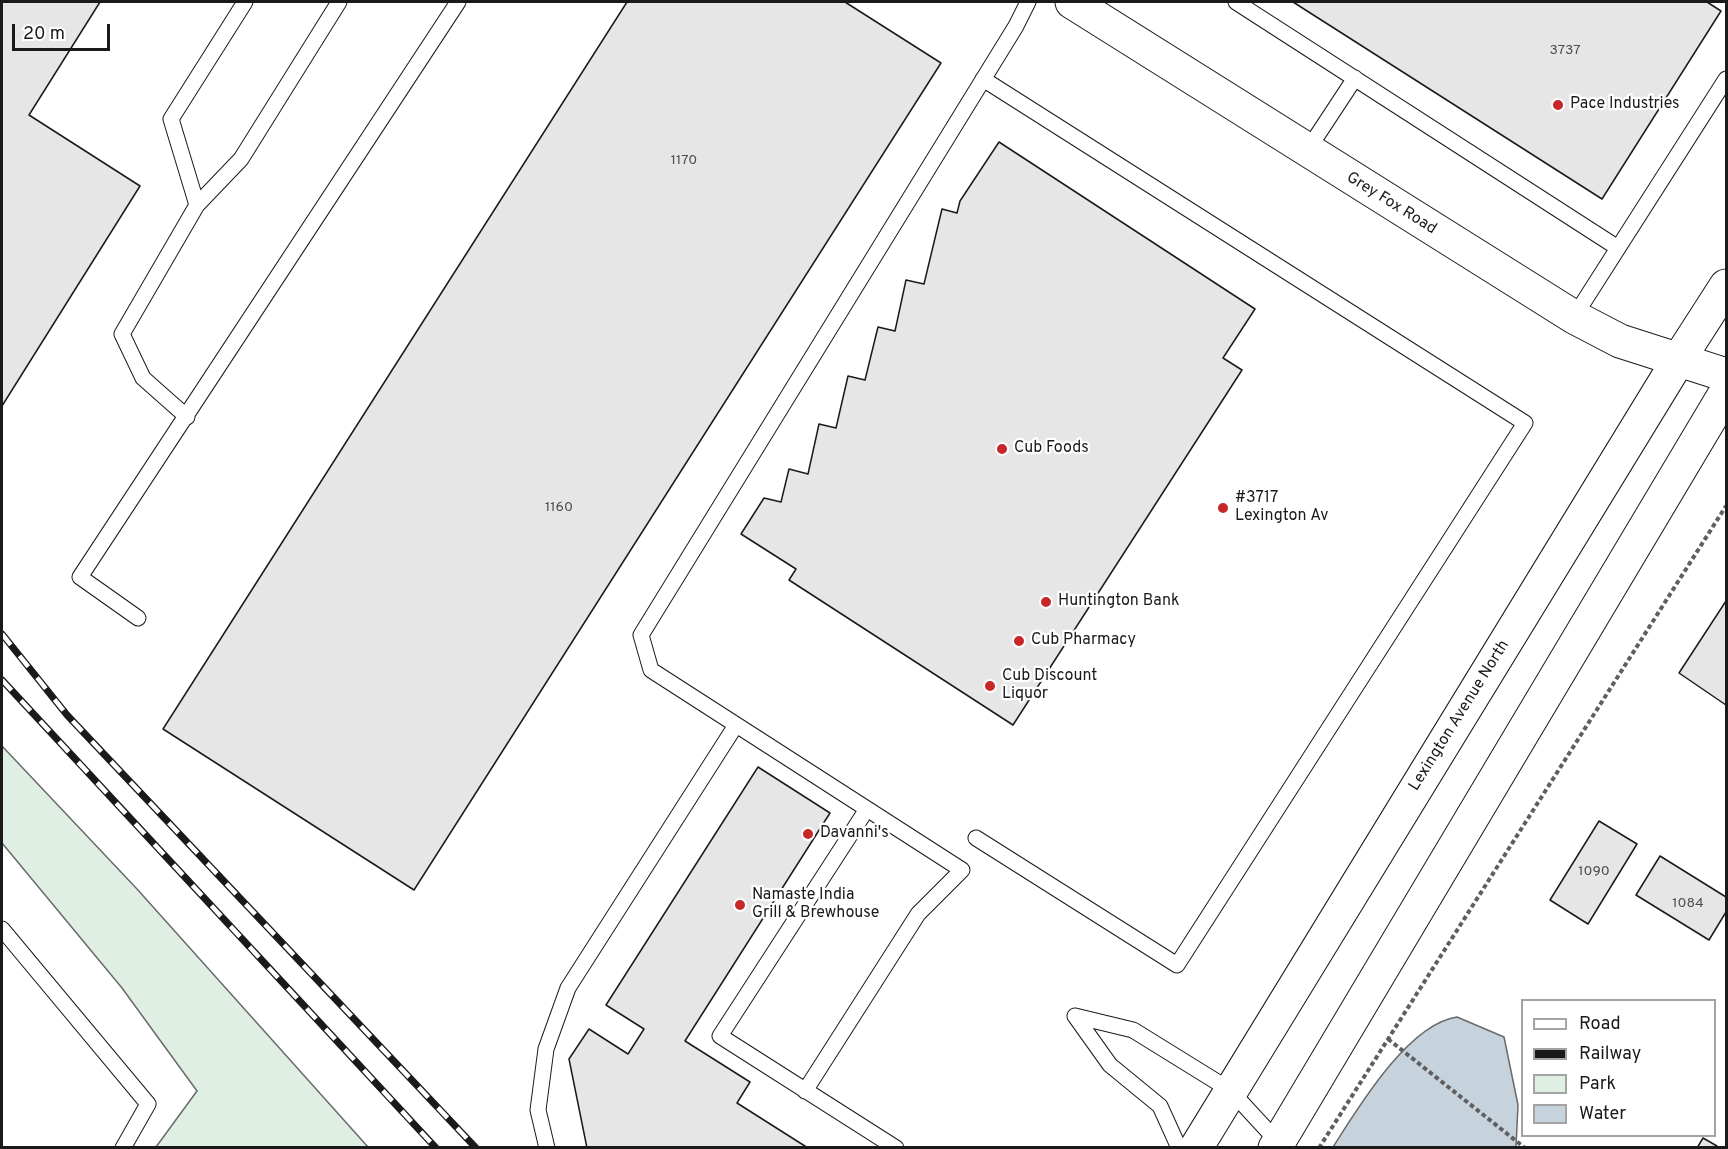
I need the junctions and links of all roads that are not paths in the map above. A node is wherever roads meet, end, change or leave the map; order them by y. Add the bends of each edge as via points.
1 (245, 2) edge
2 (339, 2) edge
3 (458, 2) edge
4 (1028, 2) edge
5 (1072, 2) edge
6 (1236, 2) edge
7 (1355, 78) junction
8 (983, 79) junction
9 (1726, 79) edge
10 (1307, 151) junction
11 (196, 205) junction
12 (1618, 248) junction
13 (1726, 286) edge
14 (1574, 317) junction
15 (1679, 359) junction
16 (1726, 375) edge
17 (1726, 392) edge
18 (187, 417) junction
19 (138, 618) dead end
20 (736, 725) junction
21 (867, 809) junction
22 (976, 838) dead end
23 (2, 929) edge
24 (806, 1090) junction
25 (1230, 1090) junction
26 (1276, 1145) edge
27 (123, 1148) edge
28 (547, 1148) edge
29 (896, 1148) edge
30 (1179, 1148) edge
31 (1196, 1148) edge

1 - 11 lane via 171,119
2 - 11 lane via 241,159
3 - 18 lane
4 - 8 lane
5 - 10 main road, Grey Fox Road
6 - 7 lane
7 - 10 lane
7 - 12 lane
8 - 20 lane via 641,635 651,670
8 - 22 lane via 1525,423 1177,965
9 - 12 lane
10 - 14 main road, Grey Fox Road
11 - 18 lane via 122,334 143,378
12 - 14 lane
13 - 15 main road, Lexington Avenue North
14 - 15 main road, Grey Fox Road via 1620,340
15 - 16 main road, Grey Fox Road
15 - 25 main road, Lexington Avenue North
17 - 26 main road
18 - 19 lane via 80,577
20 - 21 lane
20 - 28 lane via 568,988 546,1049 538,1110
21 - 24 lane via 720,1036
21 - 24 lane via 962,870 918,914
23 - 27 lane via 148,1104
24 - 29 lane
25 - 26 lane
25 - 30 lane via 1133,1030 1075,1016 1110,1065 1160,1106
25 - 31 main road, Lexington Avenue North

